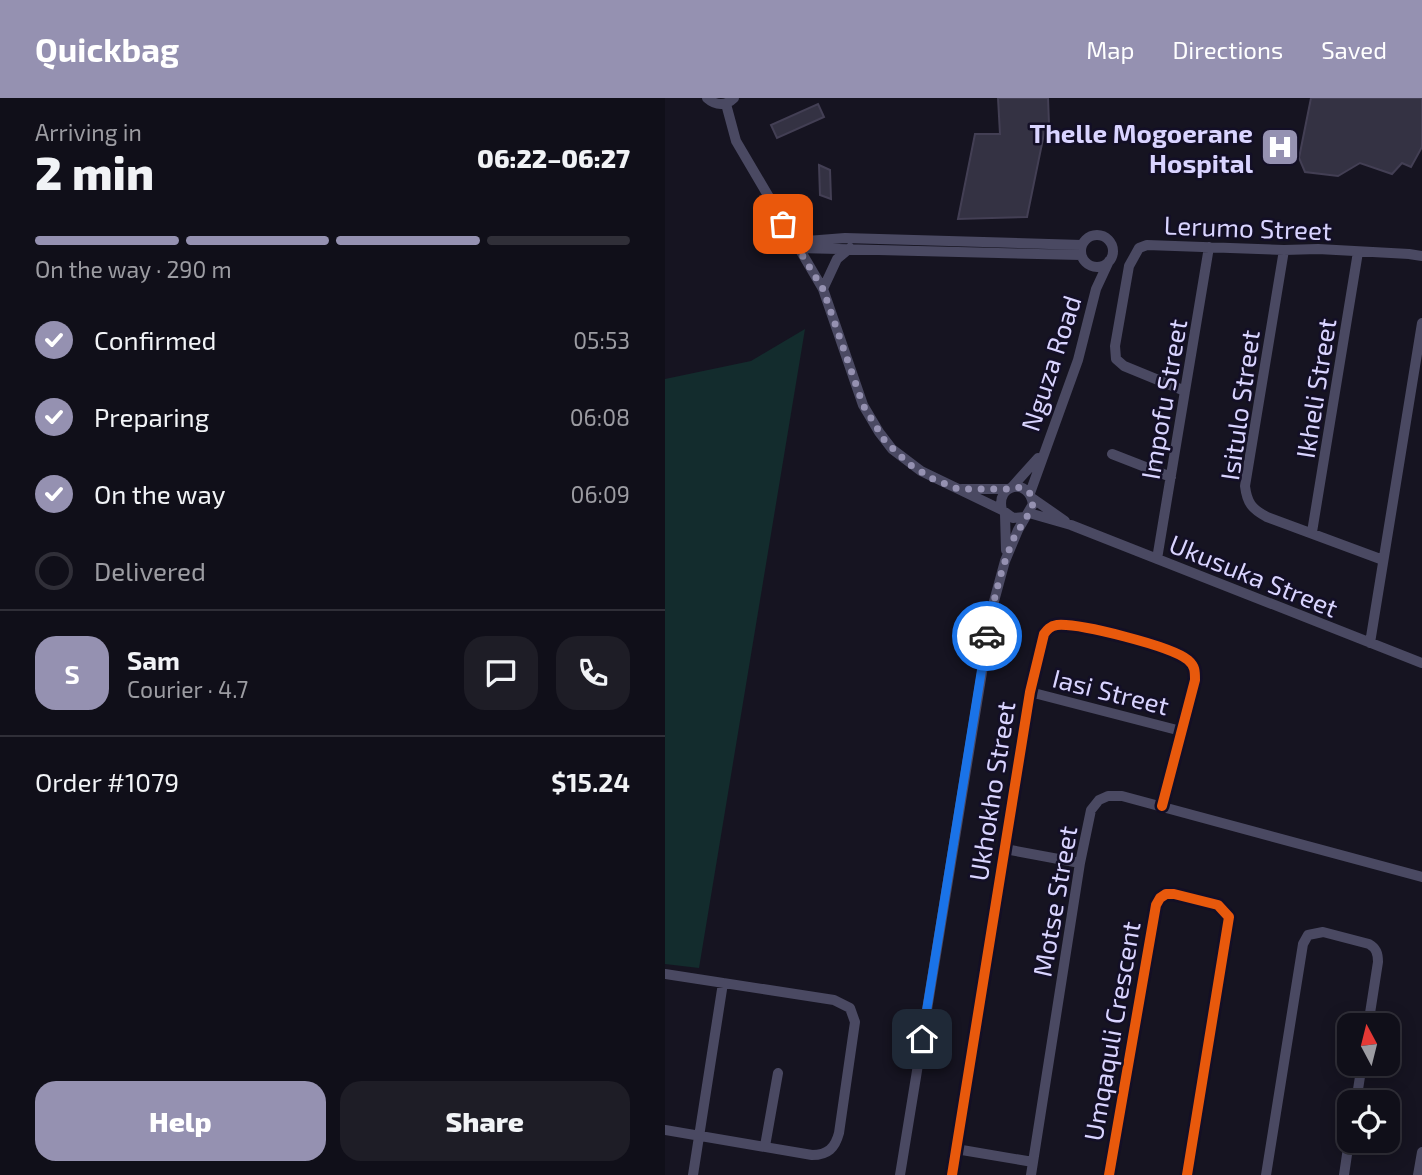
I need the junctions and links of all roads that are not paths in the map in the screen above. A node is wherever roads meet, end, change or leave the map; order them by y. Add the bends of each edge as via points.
1 (707, 98) edge
2 (730, 101) edge
3 (836, 243) junction
4 (796, 245) junction
5 (1209, 247) junction
6 (850, 248) junction
7 (1082, 250) junction
8 (1284, 250) junction
9 (1358, 252) junction
10 (1422, 256) edge
11 (1109, 261) junction
12 (1089, 265) junction
13 (823, 289) junction
14 (1096, 289) junction
15 (1422, 323) edge
16 (1185, 391) junction
17 (1044, 449) junction
18 (1112, 454) dead end
19 (1171, 477) junction
20 (1010, 488) junction
21 (958, 489) junction
22 (1031, 496) junction
23 (1004, 512) junction
24 (1027, 515) junction
25 (1071, 525) junction
26 (1312, 532) junction
27 (1157, 559) junction
28 (1383, 560) junction
29 (1005, 561) junction
30 (1370, 643) junction
31 (1422, 663) edge
32 (1030, 692) junction
33 (1181, 731) junction
34 (1162, 806) junction
35 (1005, 849) junction
36 (1080, 863) junction
37 (1422, 877) edge
38 (665, 974) edge
39 (723, 983) junction
40 (1370, 1013) edge
41 (778, 1073) dead end
42 (665, 1130) edge
43 (700, 1136) junction
44 (765, 1146) junction
45 (956, 1149) junction
46 (1422, 1152) edge
47 (1347, 1153) edge
48 (1033, 1162) junction
49 (693, 1175) edge
50 (900, 1175) edge
51 (951, 1175) edge
52 (1031, 1175) edge
53 (1109, 1175) edge
54 (1187, 1175) edge
55 (1266, 1175) edge
56 (1344, 1175) edge
57 (1418, 1175) edge

1 - 2 street via 717,104
2 - 4 street via 736,141
3 - 4 street
3 - 6 street
3 - 7 street
4 - 13 street
5 - 8 street, Lerumo Street
5 - 16 street, Impofu Street
5 - 16 street, Lerumo Street via 1139,248 1129,266 1115,346 1116,359 1124,366
6 - 7 street
6 - 13 street via 837,259
7 - 11 street via 1088,237 1103,236 1113,247
7 - 12 street
8 - 9 street, Lerumo Street
8 - 26 street, Isitulo Street via 1245,486 1254,510
9 - 10 street, Lerumo Street
9 - 26 street, Ikheli Street
11 - 12 street
11 - 14 street, Nguza Road
12 - 14 street, Nguza Road
13 - 21 street via 863,405 879,432 909,464
14 - 17 street, Nguza Road via 1078,360
15 - 28 street
16 - 19 street, Impofu Street
17 - 20 street, Nguza Road
17 - 22 street, Nguza Road
18 - 19 street
19 - 27 street, Impofu Street
20 - 21 street
20 - 22 street via 1022,487
20 - 23 street via 1001,499
21 - 23 street
22 - 24 street
22 - 25 street, Ukusuka Street
23 - 24 street via 1015,519
23 - 29 street
24 - 25 street, Ukusuka Street
24 - 29 street
25 - 27 street, Ukusuka Street
26 - 28 street, Isitulo Street
27 - 30 street, Ukusuka Street
28 - 30 street
29 - 50 street via 983,659
30 - 31 street, Ukusuka Street
32 - 33 street, Iasi Street
32 - 33 street, Ukhokho Street via 1048,628 1079,627 1126,638 1183,657 1195,669
32 - 35 street, Ukhokho Street
33 - 34 street, Ukhokho Street
34 - 36 street, Motse Street via 1122,796 1099,800 1091,810
34 - 37 street, Motse Street
35 - 36 street
35 - 45 street, Ukhokho Street
36 - 48 street, Motse Street
38 - 39 street
39 - 43 street
39 - 44 street via 834,1000 847,1005 854,1016 834,1146 817,1155
40 - 55 street via 1378,962 1374,947 1324,932 1308,934
41 - 44 street
42 - 43 street
43 - 44 street
43 - 49 street
45 - 48 street
45 - 51 street, Ukhokho Street
46 - 57 street
47 - 56 street
48 - 52 street, Motse Street
53 - 54 street, Umqaquli Crescent via 1156,905 1166,894 1174,894 1218,905 1229,917

